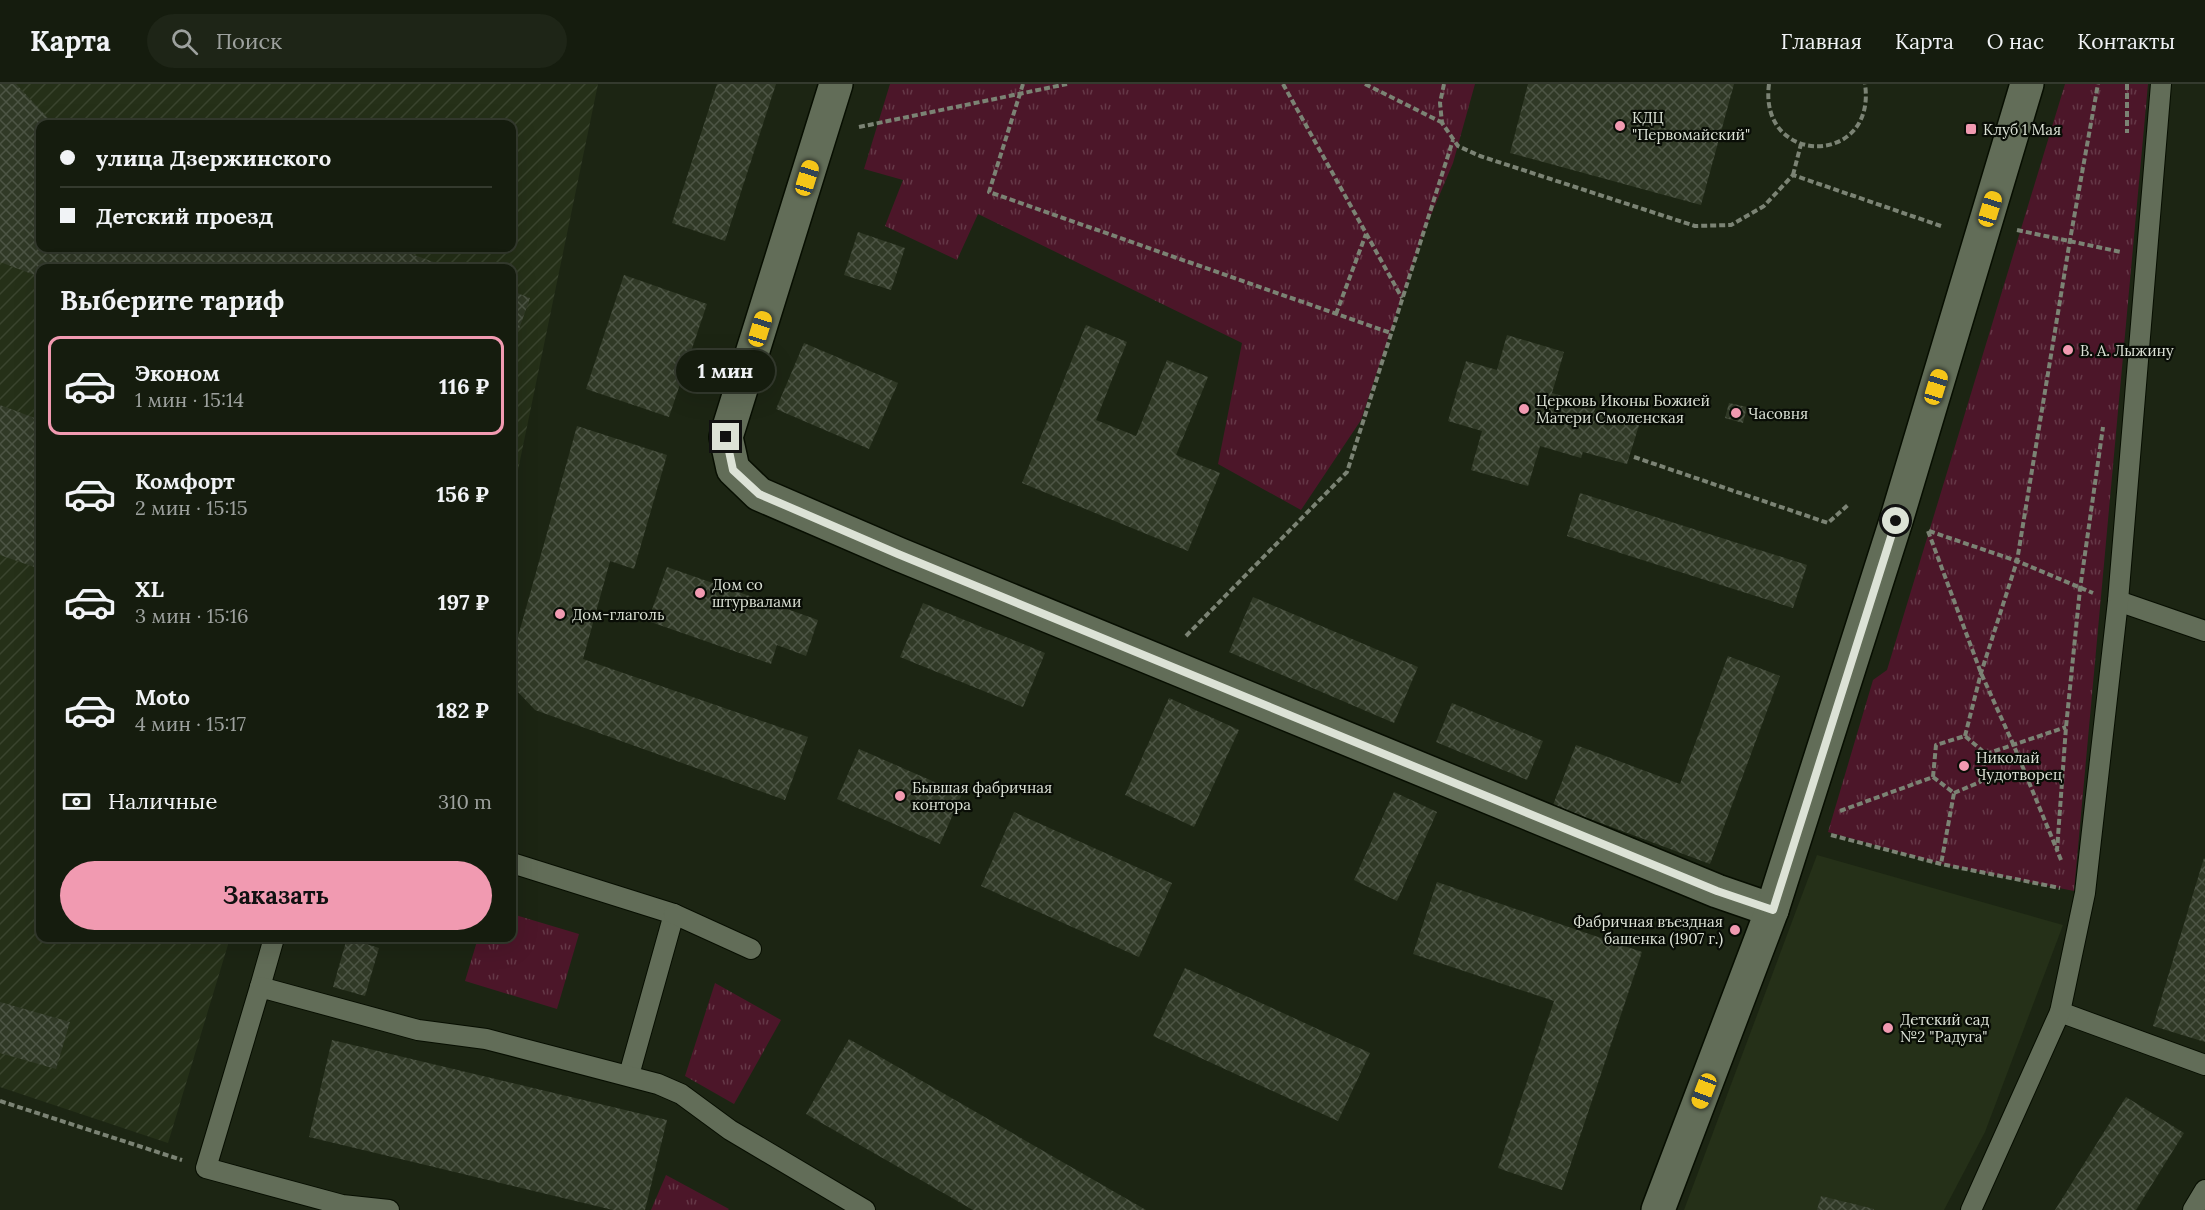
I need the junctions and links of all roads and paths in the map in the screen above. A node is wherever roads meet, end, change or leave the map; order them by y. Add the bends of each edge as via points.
1 (836, 84) edge
2 (1023, 84) edge
3 (1067, 84) edge
4 (1283, 84) edge
5 (1365, 84) edge
6 (1444, 84) edge
7 (1769, 84) edge
8 (1865, 84) edge
9 (2027, 84) edge
10 (2098, 84) edge
11 (2127, 84) edge
12 (2161, 84) edge
13 (1020, 94) junction
14 (1442, 123) junction
15 (820, 135) junction
16 (1453, 140) junction
17 (2127, 141) dead end
18 (1801, 144) junction
19 (1793, 175) junction
20 (1941, 226) dead end
21 (2017, 230) dead end
22 (1366, 233) junction
23 (2070, 240) junction
24 (2127, 254) dead end
25 (1402, 299) junction
26 (1336, 314) junction
27 (1391, 333) junction
28 (2104, 416) dead end
29 (1634, 457) dead end
30 (1848, 506) dead end
31 (2017, 561) junction
32 (2080, 589) junction
33 (2118, 601) junction
34 (2205, 631) edge
35 (1160, 662) junction
36 (1981, 673) junction
37 (2066, 728) junction
38 (1965, 736) junction
39 (2014, 746) junction
40 (1986, 754) junction
41 (1933, 777) junction
42 (1954, 793) junction
43 (1830, 815) dead end
44 (1825, 833) dead end
45 (2057, 850) junction
46 (2061, 861) dead end
47 (516, 864) edge
48 (1941, 864) junction
49 (2063, 889) dead end
50 (1773, 910) junction
51 (675, 914) junction
52 (273, 942) edge
53 (751, 949) dead end
54 (260, 987) junction
55 (2060, 1012) junction
56 (2205, 1065) edge
57 (629, 1075) junction
58 (0, 1101) edge
59 (206, 1167) junction
60 (2205, 1190) edge
61 (389, 1210) edge
62 (865, 1210) edge
63 (1658, 1210) edge
64 (1971, 1210) edge
65 (2193, 1210) edge

1 - 15 street
2 - 13 path
3 - 13 path
4 - 22 path
5 - 14 path
6 - 14 path via 1440,103
7 - 18 path via 1771,117 1780,131
8 - 18 path via 1867,100 1854,131 1826,147
9 - 50 street via 1896,521
10 - 23 path
11 - 17 path
12 - 33 lane
13 - 15 path
13 - 26 path via 989,192
14 - 16 path
15 - 35 street via 726,437 733,470 759,494
16 - 19 path via 1480,156 1695,226 1731,225 1764,206
16 - 25 path
18 - 19 path
19 - 20 path
21 - 23 path
22 - 25 path
22 - 26 path
23 - 24 path
23 - 31 path
25 - 27 path
26 - 27 path
27 - 35 path via 1347,472
28 - 32 path
29 - 30 path via 1828,524
31 - 32 path
31 - 36 path
31 - 36 path via 1928,531
32 - 33 path
32 - 37 path
33 - 34 lane
33 - 55 lane via 2085,893
35 - 50 street via 1717,891
36 - 38 path
36 - 39 path
37 - 39 path
37 - 45 path
38 - 40 path
38 - 41 path via 1936,746
39 - 40 path
39 - 45 path
40 - 42 path via 1980,782
41 - 42 path
41 - 43 path
42 - 48 path
44 - 48 path
45 - 46 path
47 - 51 lane
48 - 49 path
50 - 63 street
51 - 53 lane
51 - 57 lane
52 - 54 lane
54 - 57 lane via 418,1030 486,1039
54 - 59 lane
55 - 56 lane
55 - 64 lane
57 - 62 lane via 681,1094 730,1130
58 - 59 path
59 - 61 lane via 342,1205
60 - 65 lane

